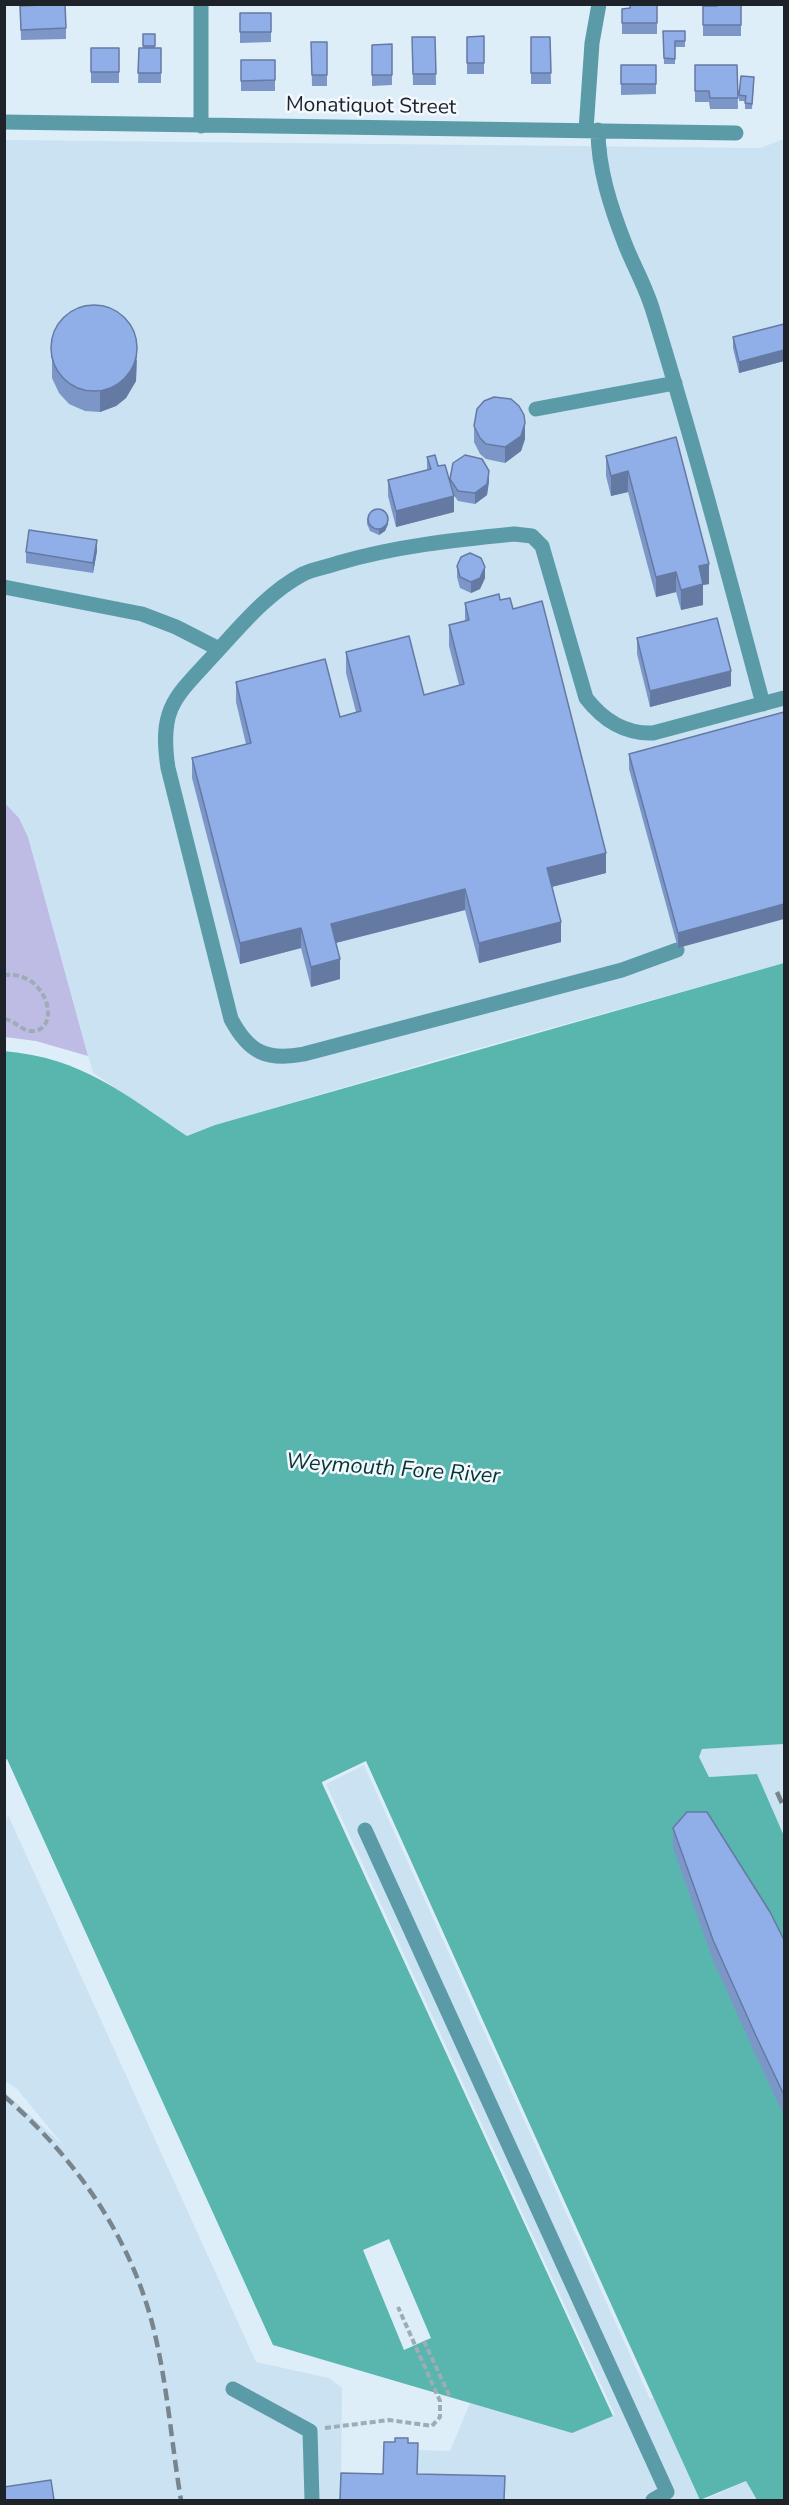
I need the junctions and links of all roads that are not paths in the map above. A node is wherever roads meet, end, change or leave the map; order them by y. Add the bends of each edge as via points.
1 (201, 4) edge
2 (599, 4) edge
3 (4, 122) edge
4 (201, 126) junction
5 (592, 130) junction
6 (736, 133) dead end
7 (675, 384) junction
8 (536, 409) dead end
9 (4, 587) edge
10 (219, 649) junction
11 (784, 698) edge
12 (764, 704) junction
13 (677, 950) dead end
14 (365, 1830) dead end
15 (233, 2388) dead end
16 (312, 2500) edge
17 (652, 2500) edge

1 - 4 street
2 - 5 street via 592,43
3 - 4 street, Monatiquot Street
4 - 5 street, Monatiquot Street
5 - 6 street, Monatiquot Street
5 - 7 street via 614,210 652,307
7 - 8 street
7 - 12 street
9 - 10 street via 142,614
10 - 12 street via 267,601 304,573 400,548 514,534 532,536 542,546 586,698 611,722 637,734 653,733
10 - 13 street via 179,693 166,715 164,741 231,1019 252,1048 266,1056 286,1058 304,1054 622,970
11 - 12 street
14 - 17 street via 667,2492
15 - 16 street via 310,2432

